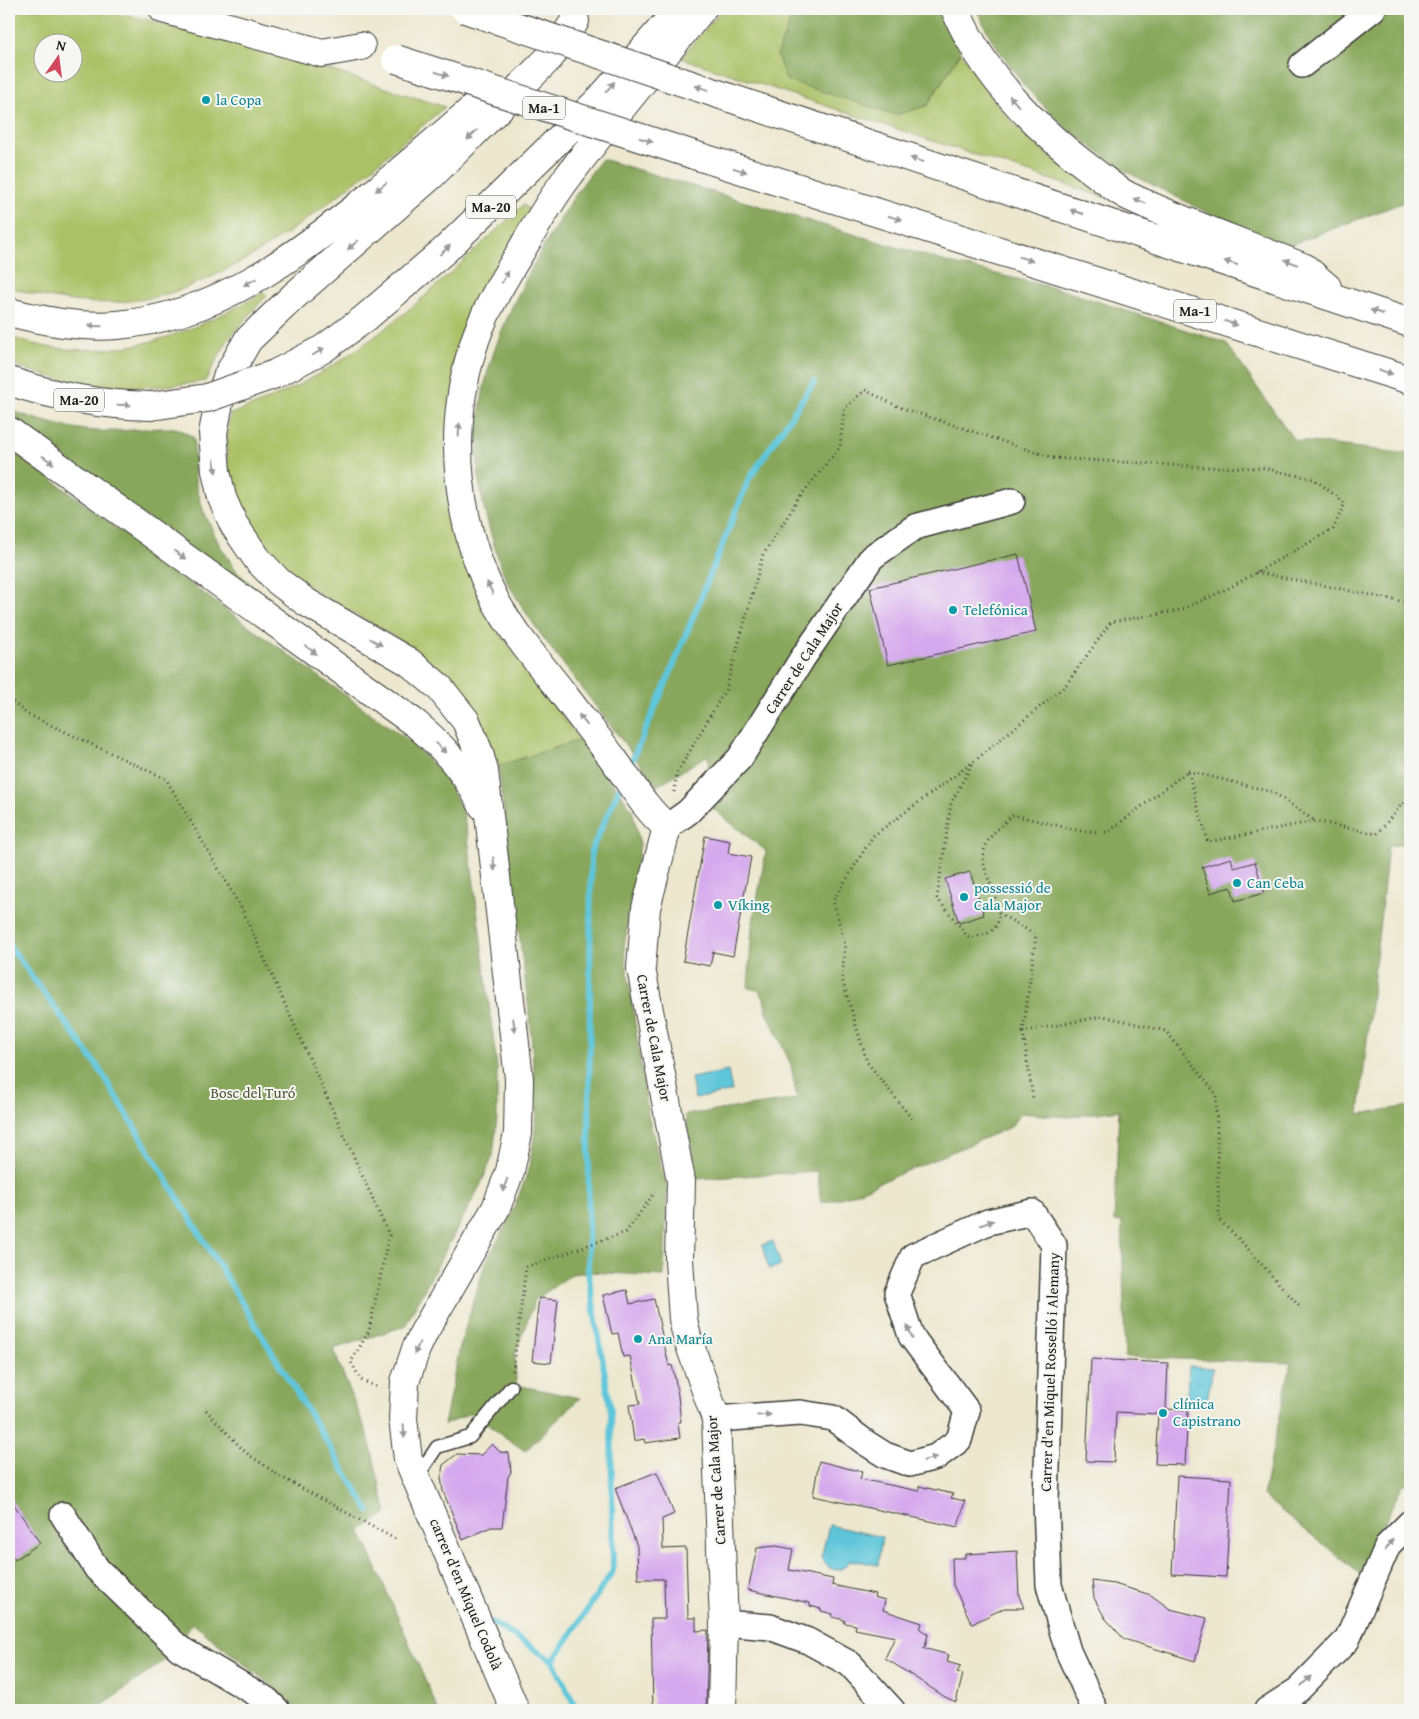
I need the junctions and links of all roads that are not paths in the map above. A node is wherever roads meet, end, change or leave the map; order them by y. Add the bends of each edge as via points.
1 (163, 9) edge
2 (218, 9) edge
3 (464, 9) edge
4 (679, 9) edge
5 (702, 9) edge
6 (955, 9) edge
7 (1373, 9) edge
8 (580, 15) edge
9 (361, 46) junction
10 (1302, 65) dead end
11 (1344, 301) junction
12 (9, 312) edge
13 (1410, 323) edge
14 (1410, 380) edge
15 (9, 381) edge
16 (9, 431) edge
17 (1012, 501) dead end
18 (488, 815) junction
19 (668, 827) junction
20 (511, 1387) road end
21 (716, 1419) junction
22 (418, 1477) junction
23 (63, 1515) dead end
24 (1410, 1523) edge
25 (724, 1623) junction
26 (277, 1710) edge
27 (515, 1710) edge
28 (722, 1710) edge
29 (892, 1710) edge
30 (1095, 1710) edge
31 (1267, 1710) edge

1 - 9 main road via 322,53
2 - 9 main road, Ma-1
11 -> 3 main road, bridge
15 -> 4 main road, Ma-20, bridge via 95,403 151,406 207,398 275,374 323,349 364,319 445,250 602,97
19 -> 5 main road via 652,814 521,640 497,603 479,564 460,488 460,411 472,349 510,268 568,176
11 -> 6 main road via 1304,268 1126,195 1070,154 1045,133 1002,87 979,54
7 - 10 street
8 -> 12 main road via 352,210 270,271 224,296 172,315 118,325 61,324
8 -> 18 main road, carrer d'en Miquel Codolà via 550,57 432,175 248,340 228,375 213,433 214,462 220,490 247,546 293,592 409,662 449,698 466,721 479,753
9 -> 14 main road, Ma-1, bridge via 694,155
13 -> 11 main road
16 -> 18 main road via 416,724 458,767 476,791
17 - 19 street, Carrer de Cala Major via 915,526 872,557 740,758 688,812
18 -> 22 main road, carrer d'en Miquel Codolà via 519,1079 518,1133 510,1171 496,1208 392,1385 408,1459
19 - 21 main road, Carrer de Cala Major via 646,908 641,968 681,1181 679,1260 683,1319
20 - 22 lane via 470,1437 437,1447
21 - 25 main road, Carrer de Cala Major
21 -> 30 street, Carrer d'en Miquel Rosselló i Alemany via 800,1413 833,1418 885,1455 910,1464 936,1457 959,1440 967,1411 911,1336 897,1293 913,1256 988,1222 1032,1212 1054,1245 1046,1501 1049,1585 1068,1651
22 - 27 main road, carrer d'en Miquel Codolà
23 - 26 street via 97,1569 179,1648 267,1700
31 -> 24 street via 1298,1690 1347,1640 1388,1544
25 - 28 main road, Carrer de Cala Major
25 - 29 street via 770,1627 808,1641 850,1664

